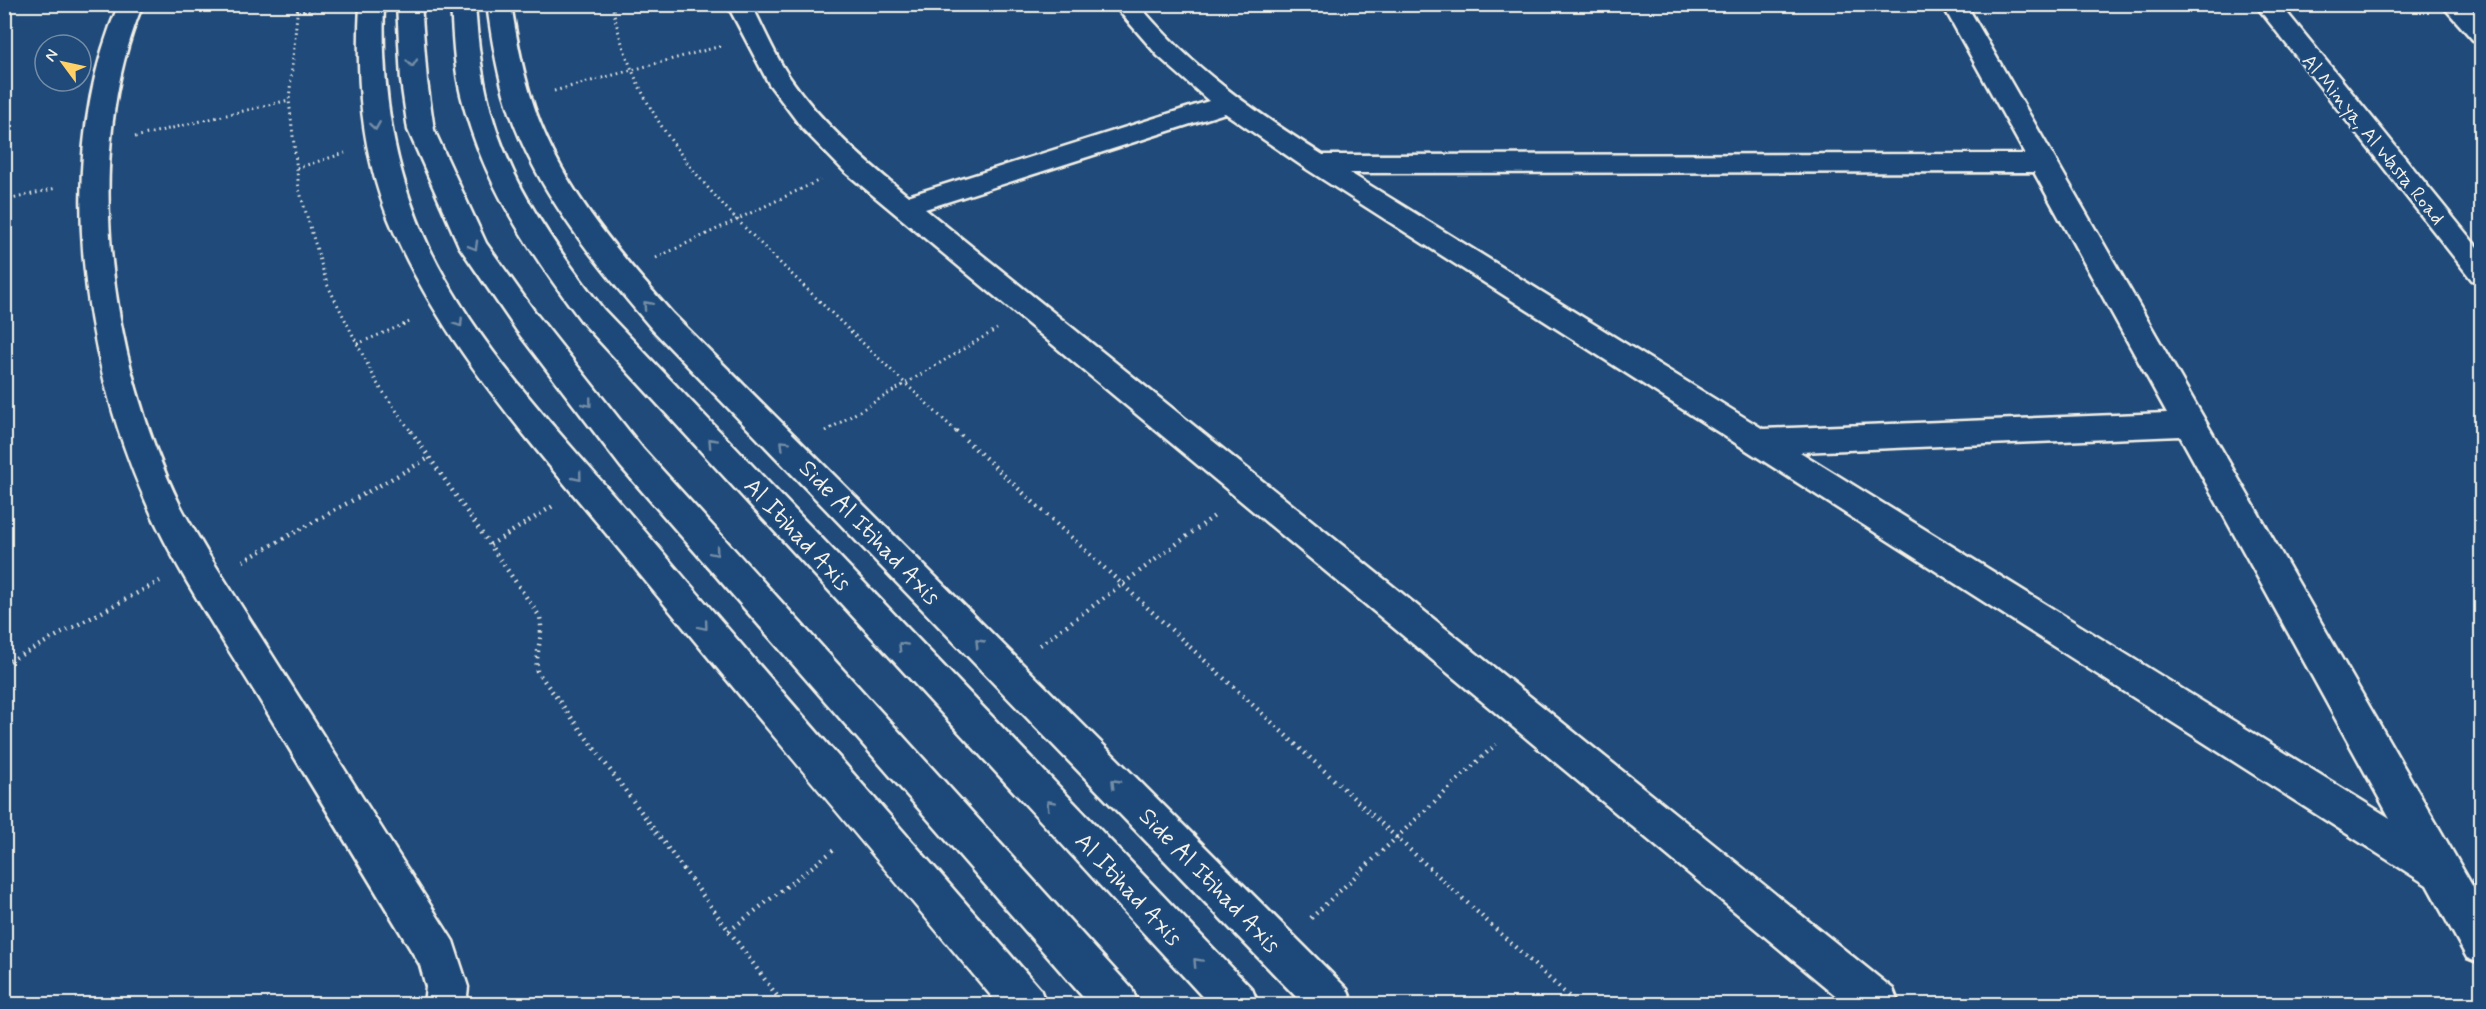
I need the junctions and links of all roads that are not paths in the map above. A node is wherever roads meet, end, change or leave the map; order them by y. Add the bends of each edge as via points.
1 (130, 4) edge
2 (372, 4) edge
3 (409, 4) edge
4 (463, 4) edge
5 (499, 4) edge
6 (739, 4) edge
7 (1125, 4) edge
8 (1954, 4) edge
9 (2267, 4) edge
10 (2453, 4) edge
11 (2481, 35) edge
12 (1227, 104) junction
13 (2042, 163) junction
14 (1317, 164) junction
15 (905, 206) junction
16 (2481, 273) edge
17 (2190, 424) junction
18 (1758, 441) junction
19 (2440, 871) junction
20 (2481, 944) edge
21 (445, 1005) edge
22 (1025, 1005) edge
23 (1117, 1005) edge
24 (1237, 1005) edge
25 (1332, 1005) edge
26 (1878, 1005) edge

1 - 21 street via 111,63 102,111 94,213 107,326 138,444 162,502 201,571 438,956 447,987
2 -> 22 street via 370,92 378,143 393,196 448,306 480,355 586,486
3 -> 23 street via 422,130 473,246 527,324 632,458
24 -> 4 street, Al Itihad Axis via 593,316 554,267 523,219 481,126 470,81
25 -> 5 street, Side Al Itihad Axis via 620,274 567,204 543,160 508,68
6 - 15 street via 778,79 811,122 853,165
7 - 12 street via 1171,55
8 - 13 street
9 - 16 street, Al Minya, Al Wasta Road
10 - 11 street
12 - 14 street
12 - 15 street
13 - 14 street
13 - 17 street
14 - 18 street
15 - 26 street
17 - 18 street
17 - 19 street
18 - 19 street
19 - 20 street

